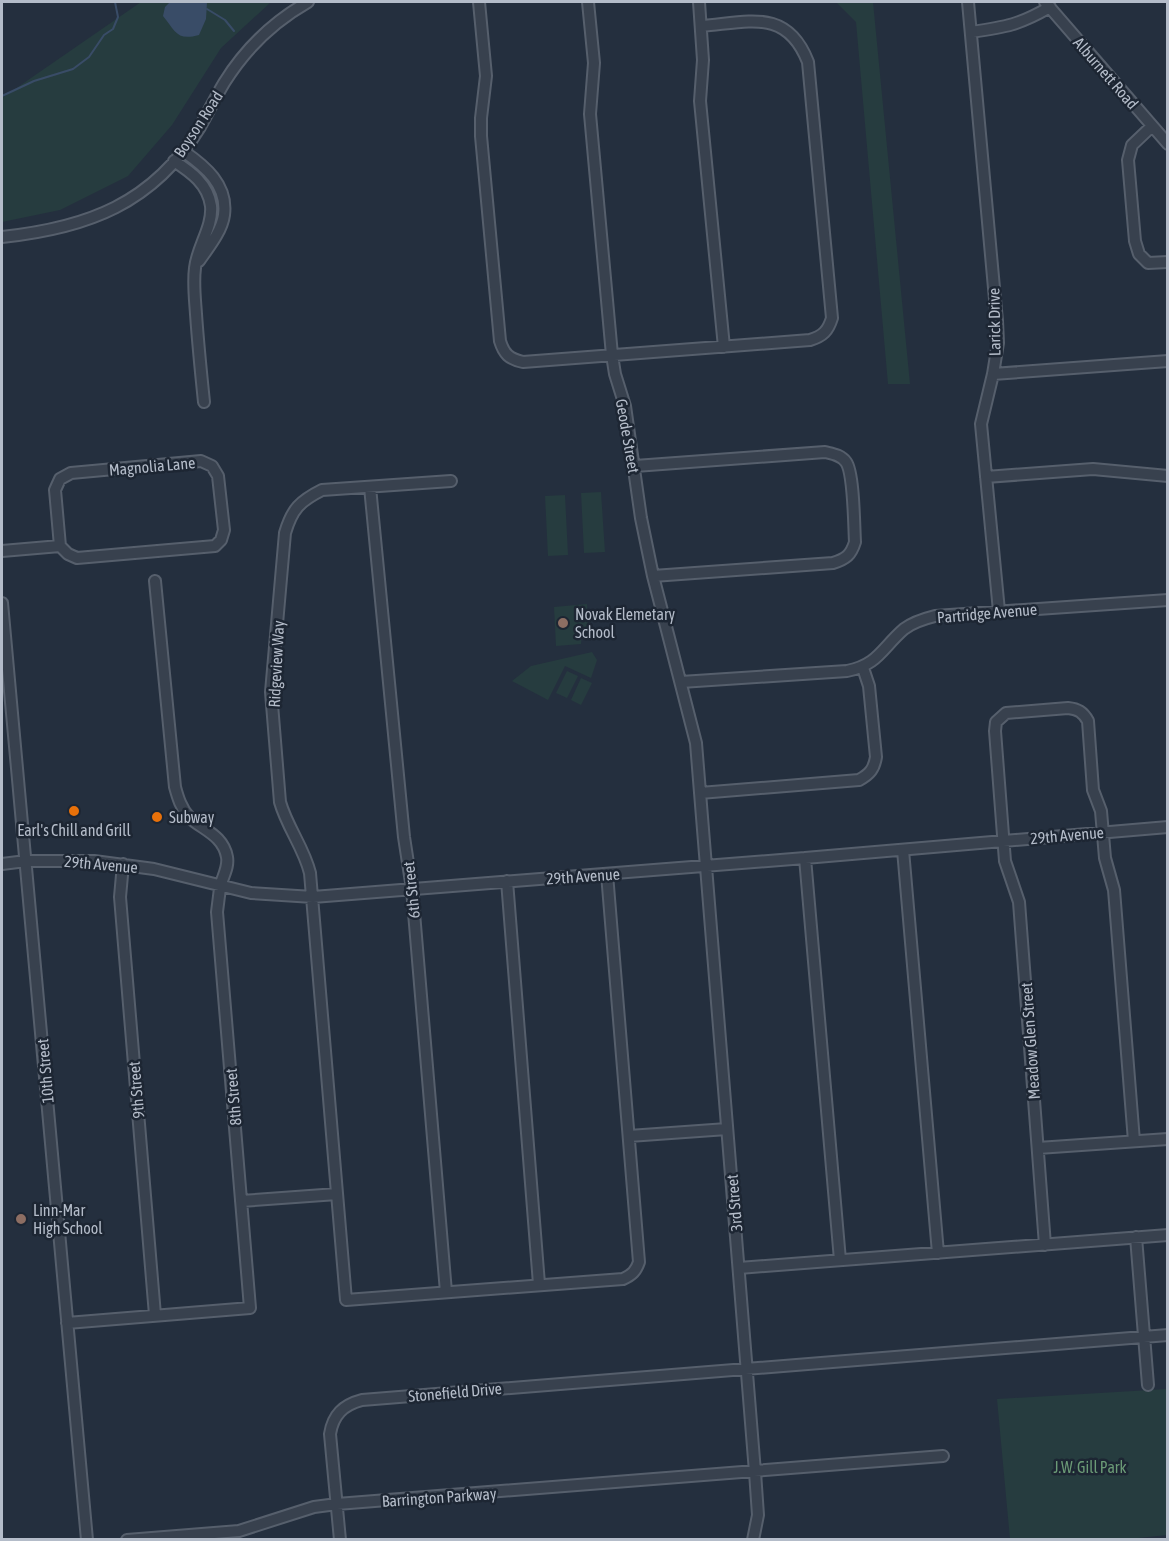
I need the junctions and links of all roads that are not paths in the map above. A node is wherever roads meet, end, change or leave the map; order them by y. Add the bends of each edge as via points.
1 (308, 2) edge
2 (479, 2) edge
3 (588, 2) edge
4 (699, 2) edge
5 (968, 2) edge
6 (1048, 4) edge
7 (702, 26) junction
8 (971, 33) junction
9 (1152, 126) junction
10 (1167, 144) edge
11 (183, 152) junction
12 (174, 162) junction
13 (2, 237) edge
14 (1167, 262) edge
15 (195, 268) junction
16 (724, 347) junction
17 (612, 355) junction
18 (1167, 361) edge
19 (993, 374) junction
20 (204, 402) dead end
21 (634, 466) junction
22 (1167, 476) edge
23 (986, 477) junction
24 (451, 481) dead end
25 (370, 487) junction
26 (60, 546) junction
27 (2, 551) edge
28 (654, 576) junction
29 (155, 581) dead end
30 (1167, 600) edge
31 (2, 603) edge
32 (999, 611) junction
33 (863, 668) junction
34 (681, 682) junction
35 (700, 793) junction
36 (1167, 826) edge
37 (1102, 832) junction
38 (1003, 840) junction
39 (903, 850) junction
40 (805, 858) junction
41 (26, 861) junction
42 (2, 864) edge
43 (123, 864) junction
44 (706, 866) junction
45 (607, 874) junction
46 (507, 881) junction
47 (220, 887) junction
48 (412, 889) junction
49 (313, 897) junction
50 (727, 1129) junction
51 (629, 1136) junction
52 (1167, 1139) edge
53 (1134, 1141) junction
54 (1038, 1148) junction
55 (337, 1194) junction
56 (241, 1202) junction
57 (1167, 1235) edge
58 (1136, 1238) junction
59 (1045, 1245) junction
60 (938, 1253) junction
61 (840, 1260) junction
62 (739, 1268) junction
63 (539, 1284) junction
64 (446, 1292) junction
65 (155, 1315) junction
66 (67, 1323) junction
67 (1167, 1335) edge
68 (1144, 1337) junction
69 (747, 1368) junction
70 (1148, 1384) dead end
71 (943, 1455) dead end
72 (755, 1472) junction
73 (337, 1504) junction
74 (87, 1539) edge
75 (127, 1539) edge
76 (340, 1539) edge
77 (753, 1539) edge

1 - 11 street, Boyson Road via 266,31 243,54
2 - 17 street via 486,76 481,136 503,351 511,360 523,362
3 - 17 street, Geode Street via 594,63 590,114
4 - 7 street
5 - 8 street, Larick Drive
6 - 8 street via 1028,20 1010,27
6 - 9 street, Alburnett Road
7 - 16 street via 700,101
7 - 16 street via 763,21 781,26 802,46 808,62 832,318 829,328 810,340
8 - 19 street, Larick Drive via 997,321
9 - 10 street, Alburnett Road
9 - 14 street via 1132,145 1128,160 1136,241 1139,254 1148,262
11 - 12 street, Boyson Road
11 - 15 street via 215,178 224,215
12 - 13 street, Boyson Road via 139,194 102,215 69,227
12 - 15 street via 204,186 211,205
15 - 20 street
16 - 17 street
17 - 21 street, Geode Street via 626,406
18 - 19 street
19 - 23 street, Larick Drive via 981,424
21 - 28 street, Geode Street
21 - 28 street via 825,452 847,462 850,474 855,542 845,559 834,563
22 - 23 street via 1093,470
23 - 32 street, Larick Drive
24 - 25 street, Ridgeview Way
25 - 48 street, 6th Street
25 - 49 street, Ridgeview Way via 322,490 305,499 294,510 285,533 271,692 280,802 307,858
26 - 26 street, Magnolia Lane via 76,558 215,546 224,530 218,476 212,466 201,461 71,473 60,479 55,490
26 - 27 street, Magnolia Lane
28 - 34 street, Geode Street
29 - 47 street, 8th Street via 175,787 189,816 217,836 224,846 226,870
30 - 32 street, Partridge Avenue
31 - 41 street, 10th Street
32 - 33 street, Partridge Avenue via 918,620
33 - 34 street
33 - 35 street via 869,686 876,757 868,775 859,780
34 - 35 street, Geode Street via 696,743
35 - 44 street, Geode Street
36 - 37 street, 29th Avenue
37 - 38 street, 29th Avenue
37 - 38 street, Meadow Glen Street via 1084,714 1068,708 1006,713 996,722 995,730
37 - 53 street via 1114,891
38 - 39 street, 29th Avenue
38 - 54 street, Meadow Glen Street via 1005,861 1019,902
39 - 40 street, 29th Avenue
39 - 60 street
40 - 44 street, 29th Avenue
40 - 61 street
41 - 42 street, 29th Avenue
41 - 43 street, 29th Avenue
41 - 66 street, 10th Street
43 - 47 street, 29th Avenue
43 - 65 street, 9th Street via 120,897
44 - 45 street, 29th Avenue
44 - 50 street, 3rd Street
45 - 46 street, 29th Avenue
45 - 51 street
46 - 48 street, 29th Avenue
46 - 63 street
47 - 49 street, 29th Avenue
47 - 56 street, 8th Street via 218,912
48 - 49 street, 29th Avenue
48 - 64 street, 6th Street
49 - 55 street, Ridgeview Way
50 - 51 street
50 - 62 street, 3rd Street
51 - 63 street via 639,1262 636,1270 623,1278
52 - 53 street
53 - 54 street
54 - 59 street, Meadow Glen Street
55 - 56 street
55 - 64 street, Ridgeview Way via 346,1300
56 - 65 street, 8th Street via 250,1308
57 - 58 street
58 - 59 street
58 - 68 street
59 - 60 street
60 - 61 street
61 - 62 street
62 - 69 street, 3rd Street
63 - 64 street
65 - 66 street
66 - 74 street, 10th Street
67 - 68 street, Stonefield Drive
68 - 69 street, Stonefield Drive
68 - 70 street
69 - 72 street, 3rd Street
69 - 73 street, Stonefield Drive via 352,1402 338,1413 330,1434
71 - 72 street, Barrington Parkway
72 - 73 street, Barrington Parkway
72 - 77 street, 3rd Street via 758,1515
73 - 75 street, Barrington Parkway via 314,1507 239,1531
73 - 76 street, Stonefield Drive

